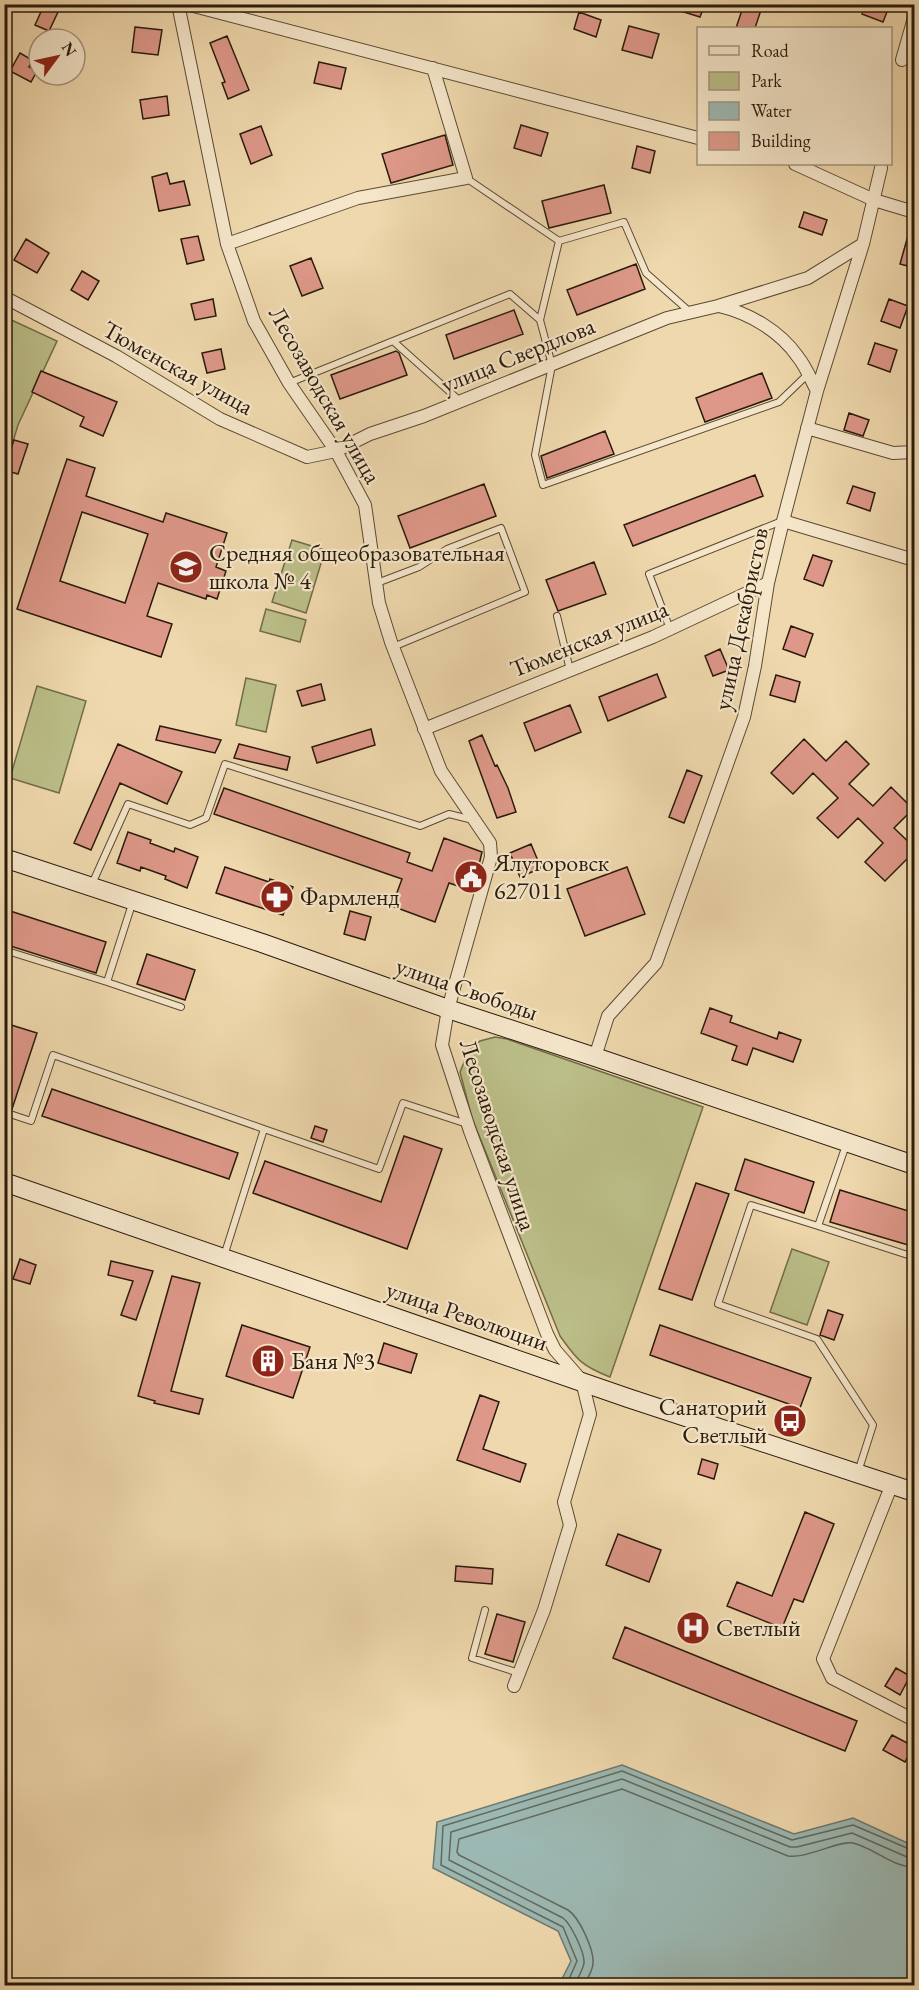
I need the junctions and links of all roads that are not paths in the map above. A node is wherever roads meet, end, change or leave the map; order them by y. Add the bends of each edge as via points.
1 (178, 4) edge
2 (186, 4) edge
3 (915, 18) edge
4 (902, 60) dead end
5 (433, 68) junction
6 (697, 137) edge
7 (797, 165) edge
8 (881, 168) dead end
9 (466, 178) junction
10 (874, 200) junction
11 (915, 212) edge
12 (559, 241) junction
13 (227, 244) junction
14 (863, 244) junction
15 (4, 297) edge
16 (718, 306) junction
17 (691, 313) junction
18 (540, 320) junction
19 (393, 341) junction
20 (552, 364) junction
21 (808, 374) junction
22 (288, 383) junction
23 (817, 391) junction
24 (460, 401) junction
25 (807, 428) junction
26 (336, 451) junction
27 (915, 452) edge
28 (783, 521) junction
29 (915, 560) edge
30 (768, 583) junction
31 (376, 584) junction
32 (557, 616) dead end
33 (670, 630) junction
34 (392, 647) junction
35 (570, 670) junction
36 (424, 729) junction
37 (477, 822) junction
38 (4, 858) edge
39 (91, 886) junction
40 (133, 901) junction
41 (4, 950) edge
42 (107, 982) junction
43 (181, 1007) dead end
44 (448, 1009) junction
45 (596, 1057) junction
46 (4, 1112) edge
47 (467, 1124) junction
48 (264, 1129) junction
49 (847, 1142) junction
50 (915, 1165) edge
51 (4, 1182) edge
52 (818, 1226) junction
53 (223, 1257) junction
54 (915, 1257) edge
55 (582, 1381) junction
56 (858, 1472) junction
57 (892, 1484) junction
58 (915, 1492) edge
59 (485, 1610) dead end
60 (519, 1673) junction
61 (514, 1686) dead end
62 (915, 1720) edge

1 - 13 street, Лесозаводская улица
2 - 5 street
3 - 4 street
5 - 6 street
5 - 9 street
7 - 10 street
8 - 10 street, улица Декабристов
9 - 12 lane
9 - 13 street via 358,198
10 - 11 street
10 - 14 street, улица Декабристов
12 - 17 lane via 624,222 646,273
12 - 18 lane
13 - 22 street, Лесозаводская улица via 254,321
14 - 16 street, улица Свердлова via 808,278
14 - 23 street, улица Декабристов
15 - 26 street, Тюменская улица via 116,356 220,419 307,457
16 - 17 street, улица Свердлова
16 - 21 street via 771,329 798,356
17 - 20 street, улица Свердлова via 667,318
18 - 19 lane via 510,294
18 - 20 lane
19 - 22 lane
19 - 24 lane
20 - 21 lane via 535,455 543,485 779,402
20 - 24 street, улица Свердлова
21 - 23 street
22 - 26 street, Лесозаводская улица
23 - 25 street, улица Декабристов
24 - 26 street, улица Свердлова via 370,434
25 - 27 street via 893,453
25 - 28 street, улица Декабристов
26 - 31 street, Лесозаводская улица via 365,505
28 - 29 street
28 - 30 street, улица Декабристов
28 - 33 lane via 648,574
30 - 33 street, Тюменская улица
30 - 45 street, улица Декабристов via 744,717 656,963 609,1016
31 - 34 street, Лесозаводская улица
31 - 34 lane via 501,528 525,592
32 - 35 lane
33 - 35 street, Тюменская улица
34 - 36 street, Лесозаводская улица
35 - 36 street, Тюменская улица
36 - 37 street, Лесозаводская улица via 441,771
37 - 39 lane via 449,814 420,826 225,764 206,818 190,825 128,804
37 - 44 street, Лесозаводская улица via 490,843 491,857
38 - 39 street, улица Свободы
39 - 40 street, улица Свободы
40 - 42 lane
40 - 44 street, улица Свободы
41 - 42 lane
42 - 43 lane
44 - 45 street, улица Свободы
44 - 47 street, Лесозаводская улица via 442,1045
45 - 49 street, улица Свободы
46 - 48 lane via 31,1122 53,1055
47 - 48 lane via 403,1102 379,1169
47 - 55 street, Лесозаводская улица via 547,1334 555,1350
48 - 53 lane
49 - 50 street, улица Свободы
49 - 52 lane
51 - 53 street, улица Революции
52 - 54 lane
52 - 56 lane via 751,1205 718,1304 817,1340 873,1425
53 - 55 street, улица Революции
55 - 56 street, улица Революции
55 - 60 street, Лесозаводская улица via 590,1414 564,1503 570,1525 544,1611
56 - 57 street, улица Революции
57 - 58 street, улица Революции
57 - 62 street via 823,1659 832,1678
59 - 60 lane via 472,1658
60 - 61 street

